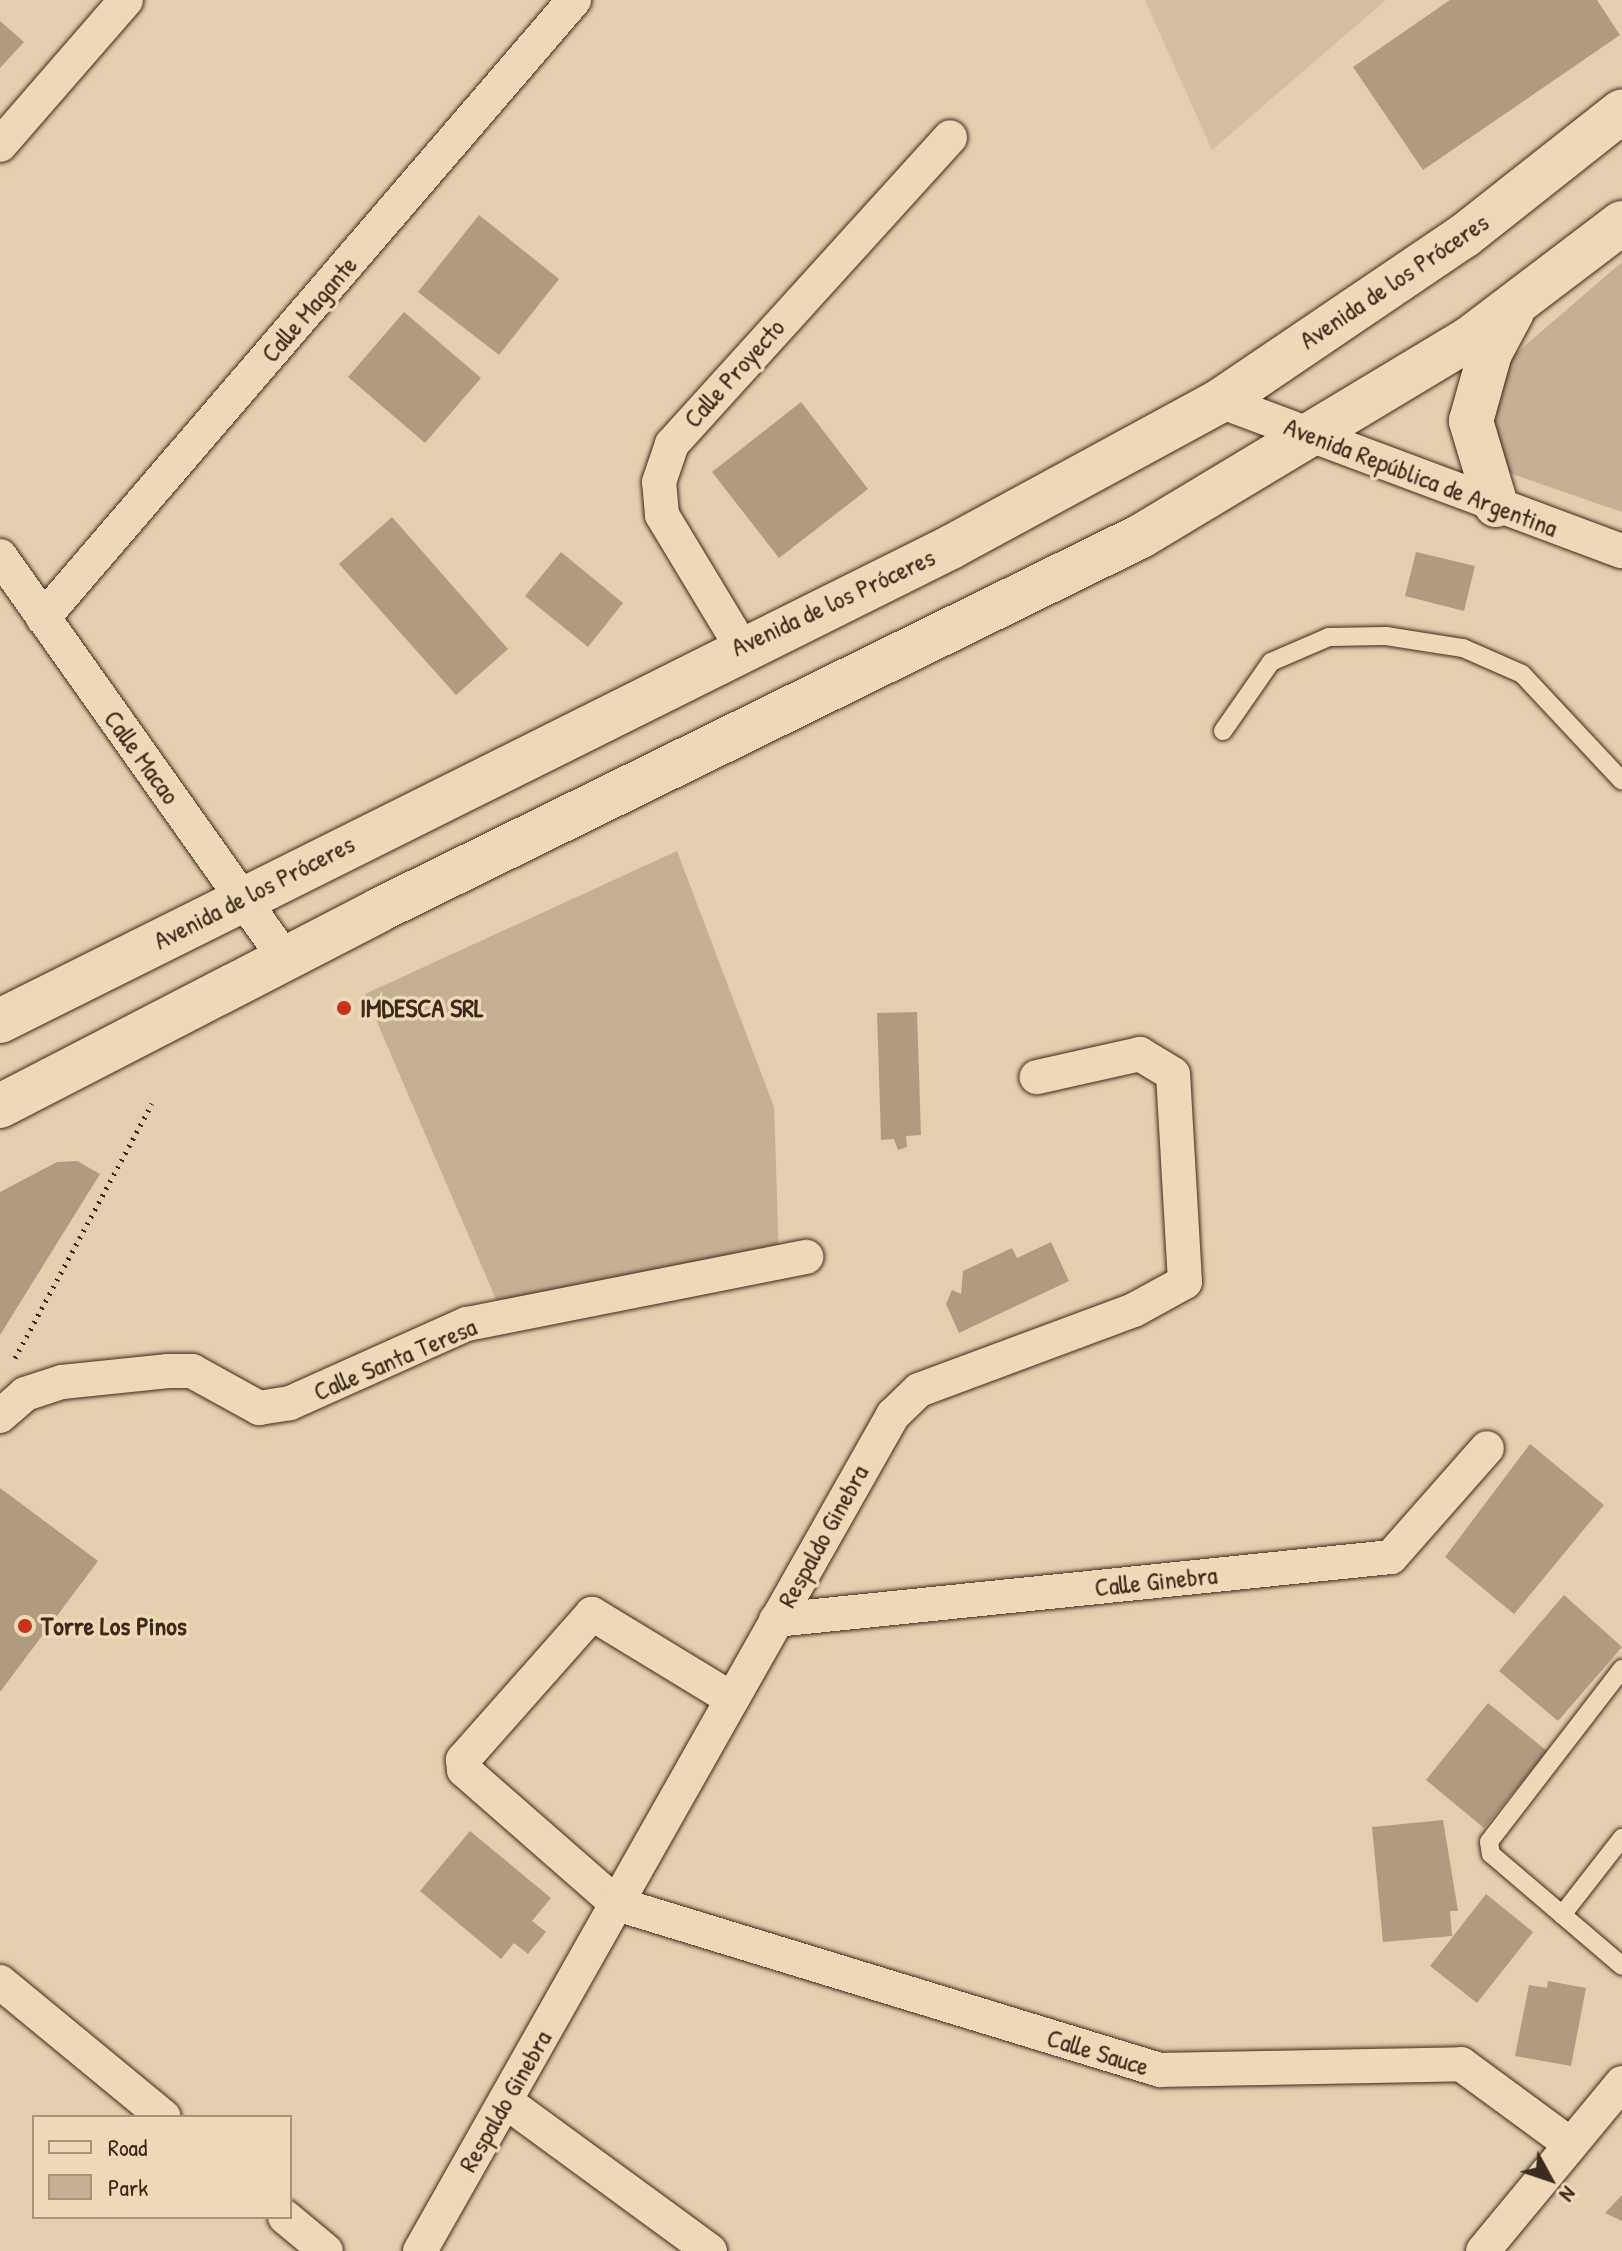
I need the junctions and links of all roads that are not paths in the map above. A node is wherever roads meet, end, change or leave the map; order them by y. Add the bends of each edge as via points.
1 (126, 0) edge
2 (574, 0) edge
3 (1622, 111) edge
4 (950, 137) dead end
5 (0, 145) edge
6 (1622, 223) edge
7 (1515, 307) junction
8 (1220, 401) junction
9 (1310, 435) junction
10 (1496, 505) junction
11 (1622, 551) edge
12 (0, 556) edge
13 (43, 618) junction
14 (741, 646) junction
15 (1223, 731) dead end
16 (1622, 781) edge
17 (244, 898) junction
18 (285, 959) junction
19 (0, 1021) edge
20 (1037, 1077) dead end
21 (0, 1106) edge
22 (806, 1257) dead end
23 (0, 1416) edge
24 (1487, 1448) dead end
25 (776, 1620) junction
26 (1622, 1669) edge
27 (732, 1699) junction
28 (1622, 1838) edge
29 (617, 1904) junction
30 (1562, 1915) junction
31 (1622, 1966) edge
32 (0, 1982) edge
33 (1622, 2083) edge
34 (505, 2101) junction
35 (162, 2115) edge
36 (1570, 2144) junction
37 (287, 2219) edge
38 (326, 2251) edge
39 (420, 2251) edge
40 (710, 2251) edge
41 (1483, 2251) edge

1 - 5 street
2 - 13 street, Calle Magante
3 - 8 main road, Avenida de los Próceres via 1464,236
4 - 14 street, Calle Proyecto via 672,444 659,482 662,515
6 - 7 main road
7 - 9 main road
7 - 10 main road via 1490,353 1471,421
8 - 9 street, Avenida República de Argentina
8 - 14 main road, Avenida de los Próceres via 951,547
9 - 10 street, Avenida República de Argentina
9 - 18 main road via 1141,536
10 - 11 street, Avenida República de Argentina
12 - 13 street, Calle Macao
13 - 17 street, Calle Macao
14 - 17 main road, Avenida de los Próceres
15 - 16 lane via 1271,662 1329,637 1386,636 1463,648 1522,674
17 - 18 street, Calle Macao
17 - 19 main road, Avenida de los Próceres
18 - 21 main road
20 - 25 street, Respaldo Ginebra via 1140,1054 1173,1074 1185,1282 1134,1310 906,1400
22 - 23 street, Calle Santa Teresa via 467,1324 290,1403 259,1408 192,1371 168,1371 62,1382 25,1394
24 - 25 street, Calle Ginebra via 1391,1557
25 - 27 street, Respaldo Ginebra
26 - 30 lane via 1489,1842 1491,1854
27 - 29 street, Respaldo Ginebra
27 - 29 street via 592,1614 463,1760 471,1779
28 - 30 lane
29 - 34 street, Respaldo Ginebra
29 - 36 street, Calle Sauce via 1160,2070 1461,2064
30 - 31 lane
32 - 35 street
33 - 36 street
34 - 39 street, Respaldo Ginebra
34 - 40 street
36 - 41 street
37 - 38 street

